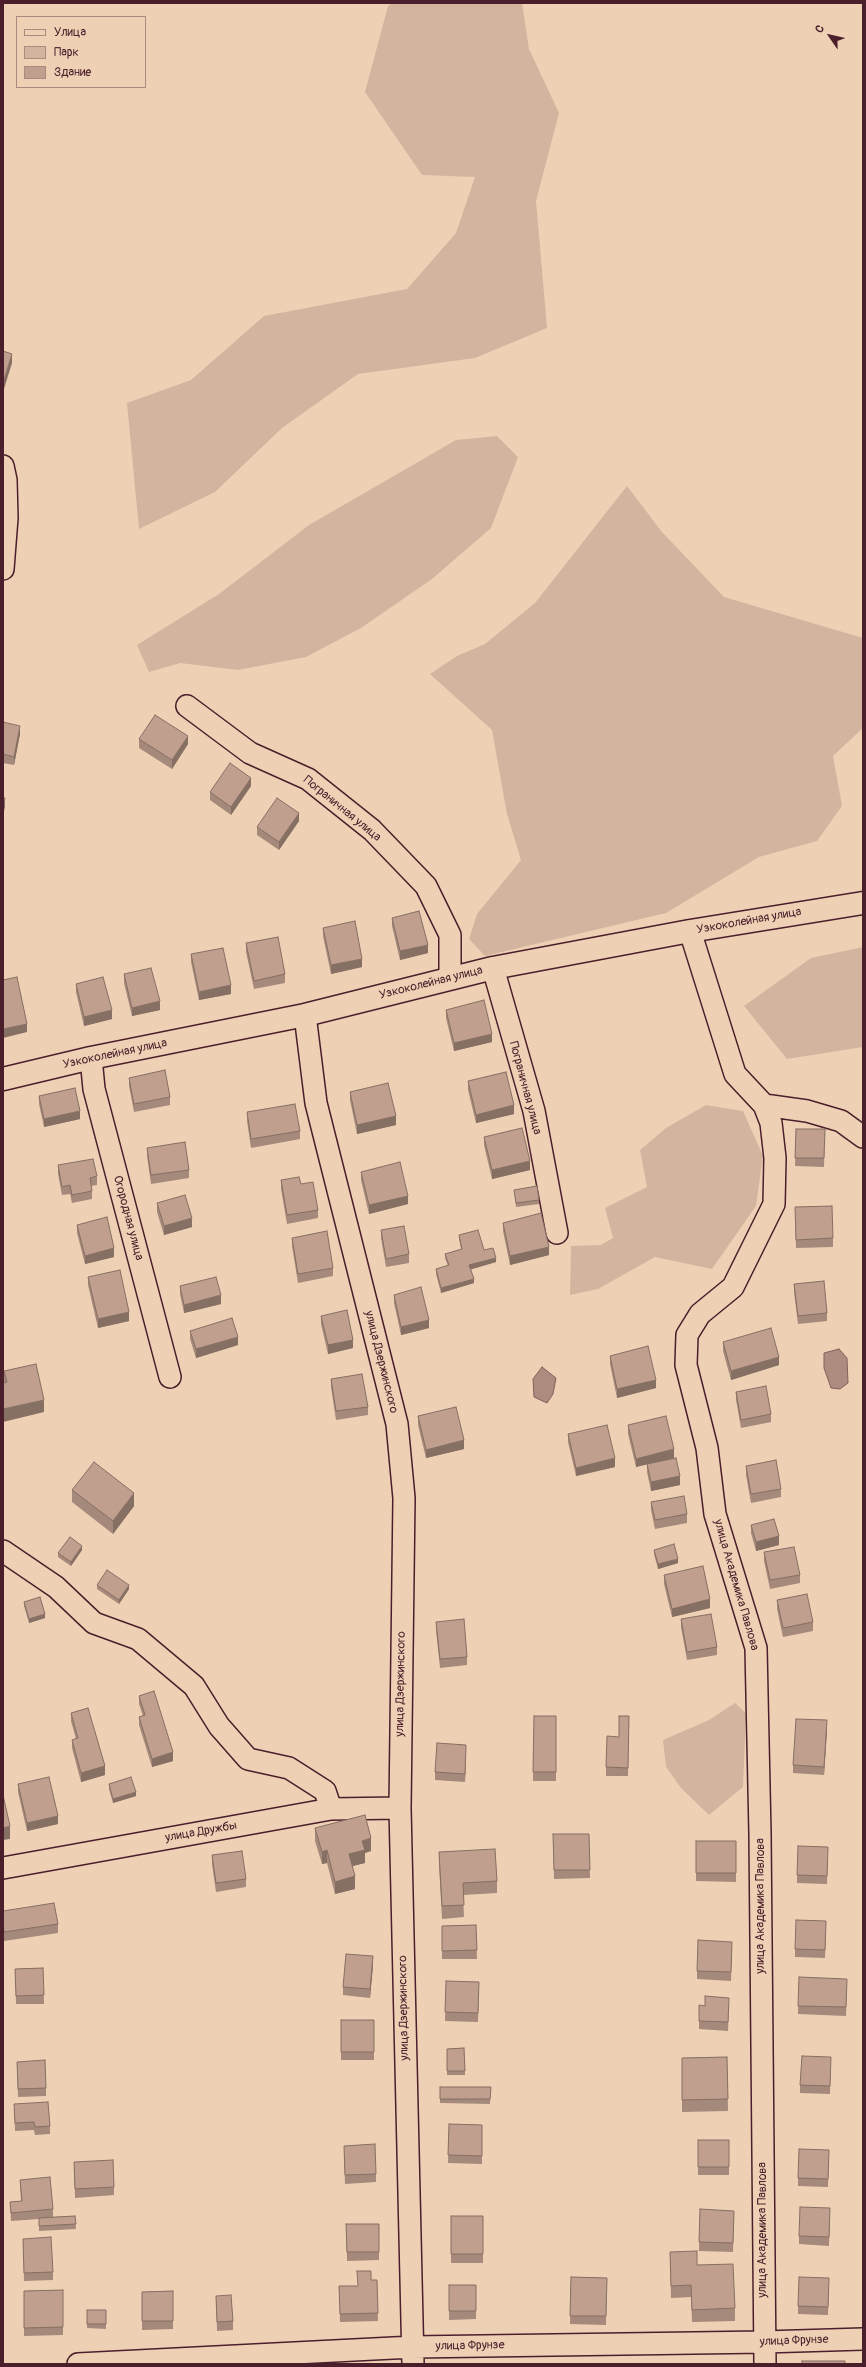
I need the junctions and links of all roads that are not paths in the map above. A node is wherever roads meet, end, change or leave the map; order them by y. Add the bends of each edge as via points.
1 (3, 466) edge
2 (3, 569) edge
3 (187, 706) dead end
4 (863, 903) edge
5 (690, 931) junction
6 (492, 968) junction
7 (450, 978) junction
8 (305, 1015) junction
9 (91, 1058) junction
10 (3, 1079) edge
11 (764, 1105) junction
12 (863, 1137) edge
13 (558, 1233) dead end
14 (170, 1377) dead end
15 (3, 1551) edge
16 (400, 1808) junction
17 (332, 1809) junction
18 (3, 1868) edge
19 (863, 2339) edge
20 (764, 2342) junction
21 (413, 2356) edge
22 (78, 2364) edge
23 (765, 2364) edge

1 - 2 street via 7,518
3 - 7 street, Пограничная улица via 250,753 308,779 372,830 426,886 450,935
4 - 5 street, Узкоколейная улица
5 - 6 street, Узкоколейная улица
5 - 11 street, улица Академика Павлова via 735,1074
6 - 7 street, Узкоколейная улица
6 - 13 street, Пограничная улица via 534,1111
7 - 8 street, Узкоколейная улица
8 - 9 street, Узкоколейная улица
8 - 16 street, улица Дзержинского via 316,1103 397,1424 404,1498
9 - 10 street, Узкоколейная улица
9 - 14 street, Огородная улица via 94,1089
11 - 12 street via 807,1111 841,1121
11 - 20 street, улица Академика Павлова via 771,1123 775,1158 774,1204 733,1288 700,1314 687,1334 686,1365 707,1448 715,1514 756,1648
15 - 17 street via 56,1587 94,1623 138,1639 194,1686 219,1726 248,1759 289,1768 325,1792
16 - 17 street, улица Дружбы
16 - 21 street, улица Дзержинского
17 - 18 street, улица Дружбы
19 - 20 street, улица Фрунзе
20 - 21 street, улица Фрунзе
20 - 23 street, улица Академика Павлова
21 - 22 street, улица Фрунзе

